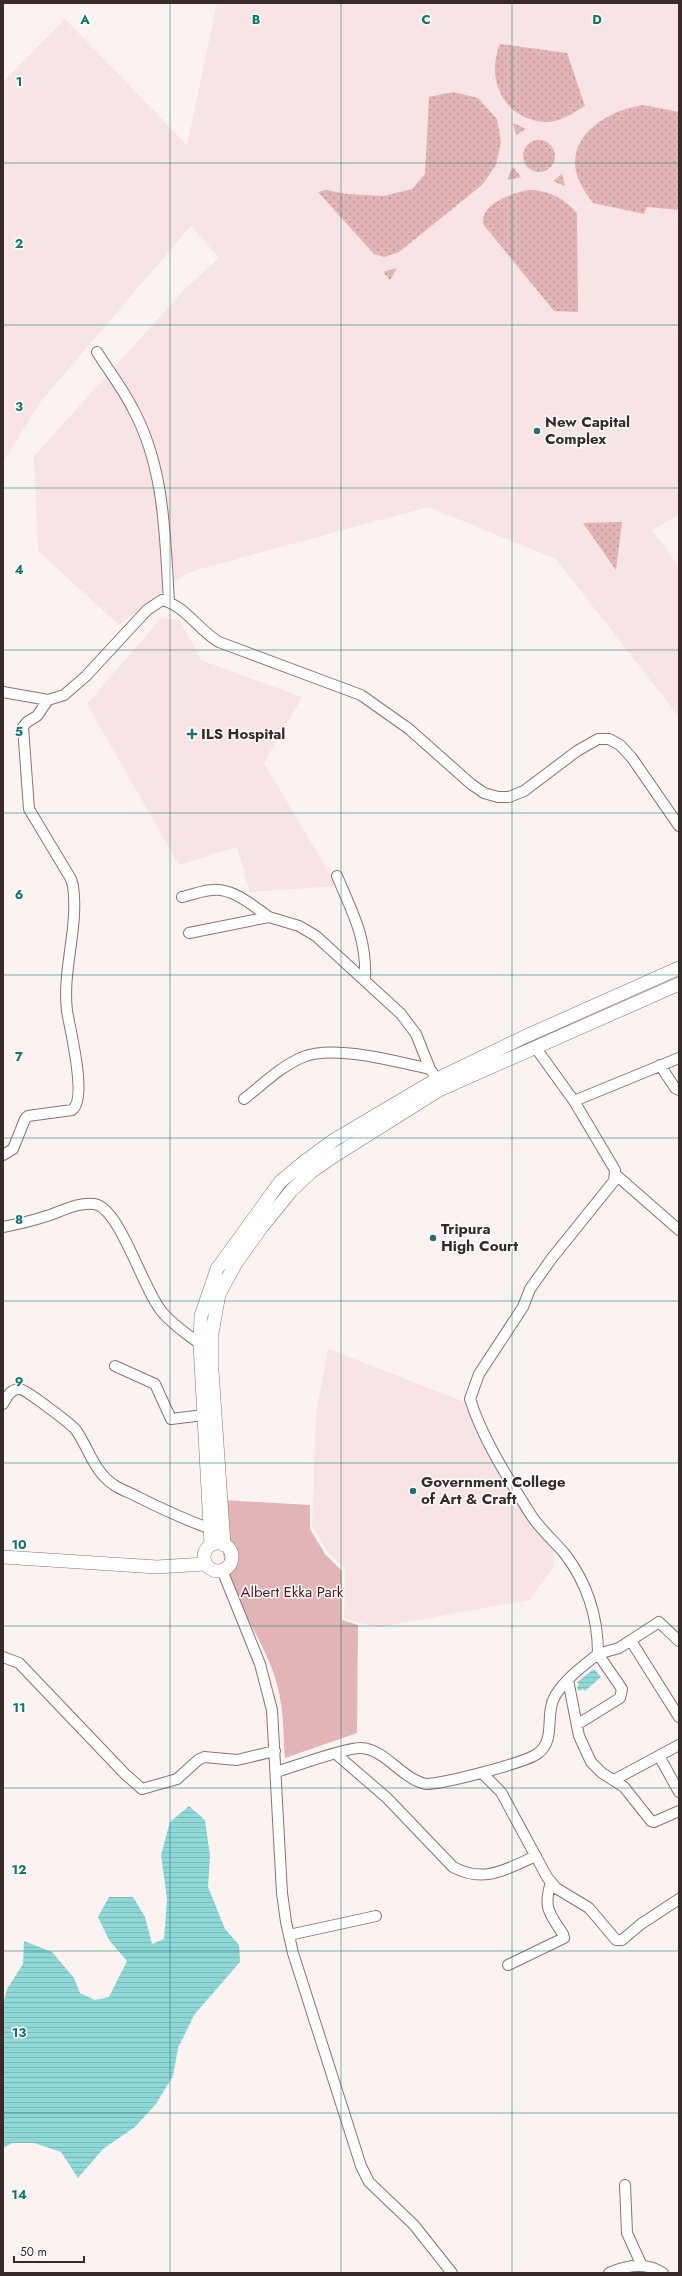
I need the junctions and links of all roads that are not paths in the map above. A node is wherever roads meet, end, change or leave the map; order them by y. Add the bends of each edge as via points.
1 (97, 352) dead end
2 (169, 602) junction
3 (3, 692) edge
4 (48, 700) junction
5 (679, 826) edge
6 (338, 876) dead end
7 (182, 897) dead end
8 (269, 917) junction
9 (189, 933) dead end
10 (679, 968) edge
11 (365, 980) junction
12 (679, 984) edge
13 (535, 1047) junction
14 (679, 1058) edge
15 (660, 1064) junction
16 (433, 1074) junction
17 (679, 1090) edge
18 (244, 1099) dead end
19 (574, 1101) junction
20 (3, 1155) edge
21 (615, 1174) junction
22 (3, 1227) edge
23 (679, 1230) edge
24 (200, 1344) junction
25 (115, 1366) dead end
26 (3, 1404) edge
27 (204, 1415) junction
28 (211, 1530) junction
29 (218, 1544) junction
30 (3, 1557) edge
31 (205, 1564) junction
32 (222, 1570) junction
33 (631, 1641) junction
34 (679, 1641) edge
35 (598, 1654) junction
36 (3, 1657) edge
37 (568, 1680) junction
38 (679, 1717) edge
39 (578, 1724) junction
40 (679, 1745) edge
41 (275, 1751) junction
42 (336, 1754) junction
43 (659, 1756) junction
44 (276, 1772) junction
45 (482, 1773) junction
46 (614, 1780) junction
47 (679, 1792) edge
48 (679, 1811) edge
49 (536, 1856) junction
50 (551, 1882) junction
51 (679, 1899) edge
52 (376, 1916) dead end
53 (289, 1935) junction
54 (508, 1965) dead end
55 (625, 2185) dead end
56 (642, 2266) junction
57 (452, 2273) edge
58 (609, 2273) edge
59 (663, 2273) edge

1 - 2 street via 134,409 155,464 164,512
2 - 4 street via 162,600 147,610 86,676 64,694
2 - 5 street via 219,642 361,695 409,729 484,793 509,797 524,791 576,751 598,739 609,739 620,745 632,758
3 - 4 street
4 - 20 street via 37,716 23,727 23,746 29,809 73,886 67,1010 79,1099 72,1110 28,1116 13,1149
6 - 11 street via 364,942
7 - 8 street via 213,890 224,891 234,894
8 - 9 street
8 - 11 street via 299,926 316,936
10 - 16 main road via 524,1037
11 - 16 street via 401,1014 416,1034
12 - 13 main road
13 - 19 street
13 - 29 main road via 439,1090 311,1172 291,1190 236,1263 219,1294 212,1332
14 - 15 street
15 - 17 street via 675,1088
15 - 19 street
16 - 18 street via 360,1055 318,1054 304,1056 291,1063
16 - 24 main road via 334,1140 280,1182 217,1269 201,1316
19 - 21 street
21 - 23 street
21 - 35 street via 614,1181 530,1289 523,1306 479,1374 470,1399 488,1443 532,1516 565,1554 581,1578 595,1622
22 - 24 street via 24,1223 82,1204 96,1204 107,1210 115,1219 145,1286 162,1312
24 - 27 main road
25 - 27 street via 155,1384 171,1419
26 - 28 street via 15,1390 26,1390 45,1407 68,1422 76,1431 93,1463 114,1485 181,1519
27 - 28 main road
28 - 29 main road
29 - 31 main road via 205,1550
29 - 32 main road via 230,1551 231,1560
30 - 31 main road via 157,1567
31 - 32 main road via 211,1569
32 - 41 street via 267,1685
33 - 34 street via 659,1622
33 - 35 street via 619,1648
33 - 38 street
35 - 37 street
35 - 39 street via 622,1689 622,1694 620,1698
36 - 41 street via 19,1663 142,1789 177,1779 204,1757 237,1760
37 - 39 street
37 - 45 street via 554,1697 548,1739 544,1748 535,1755
39 - 46 street via 579,1736 591,1762
40 - 43 street
41 - 44 street
42 - 44 street
42 - 45 street via 360,1748 368,1750 387,1760 414,1780 425,1784
42 - 49 street via 387,1798 453,1867 462,1872 475,1876 484,1875
43 - 46 street
43 - 47 street
44 - 53 street via 282,1892
45 - 49 street via 501,1792
46 - 48 street via 624,1787 651,1821
49 - 50 street
50 - 51 street via 556,1888 589,1908 616,1940 622,1940
50 - 54 street via 547,1906 564,1938
52 - 53 street
53 - 57 street via 361,2166 369,2182 414,2225
55 - 56 street via 627,2233
56 - 58 street via 629,2266
56 - 59 street via 655,2268

